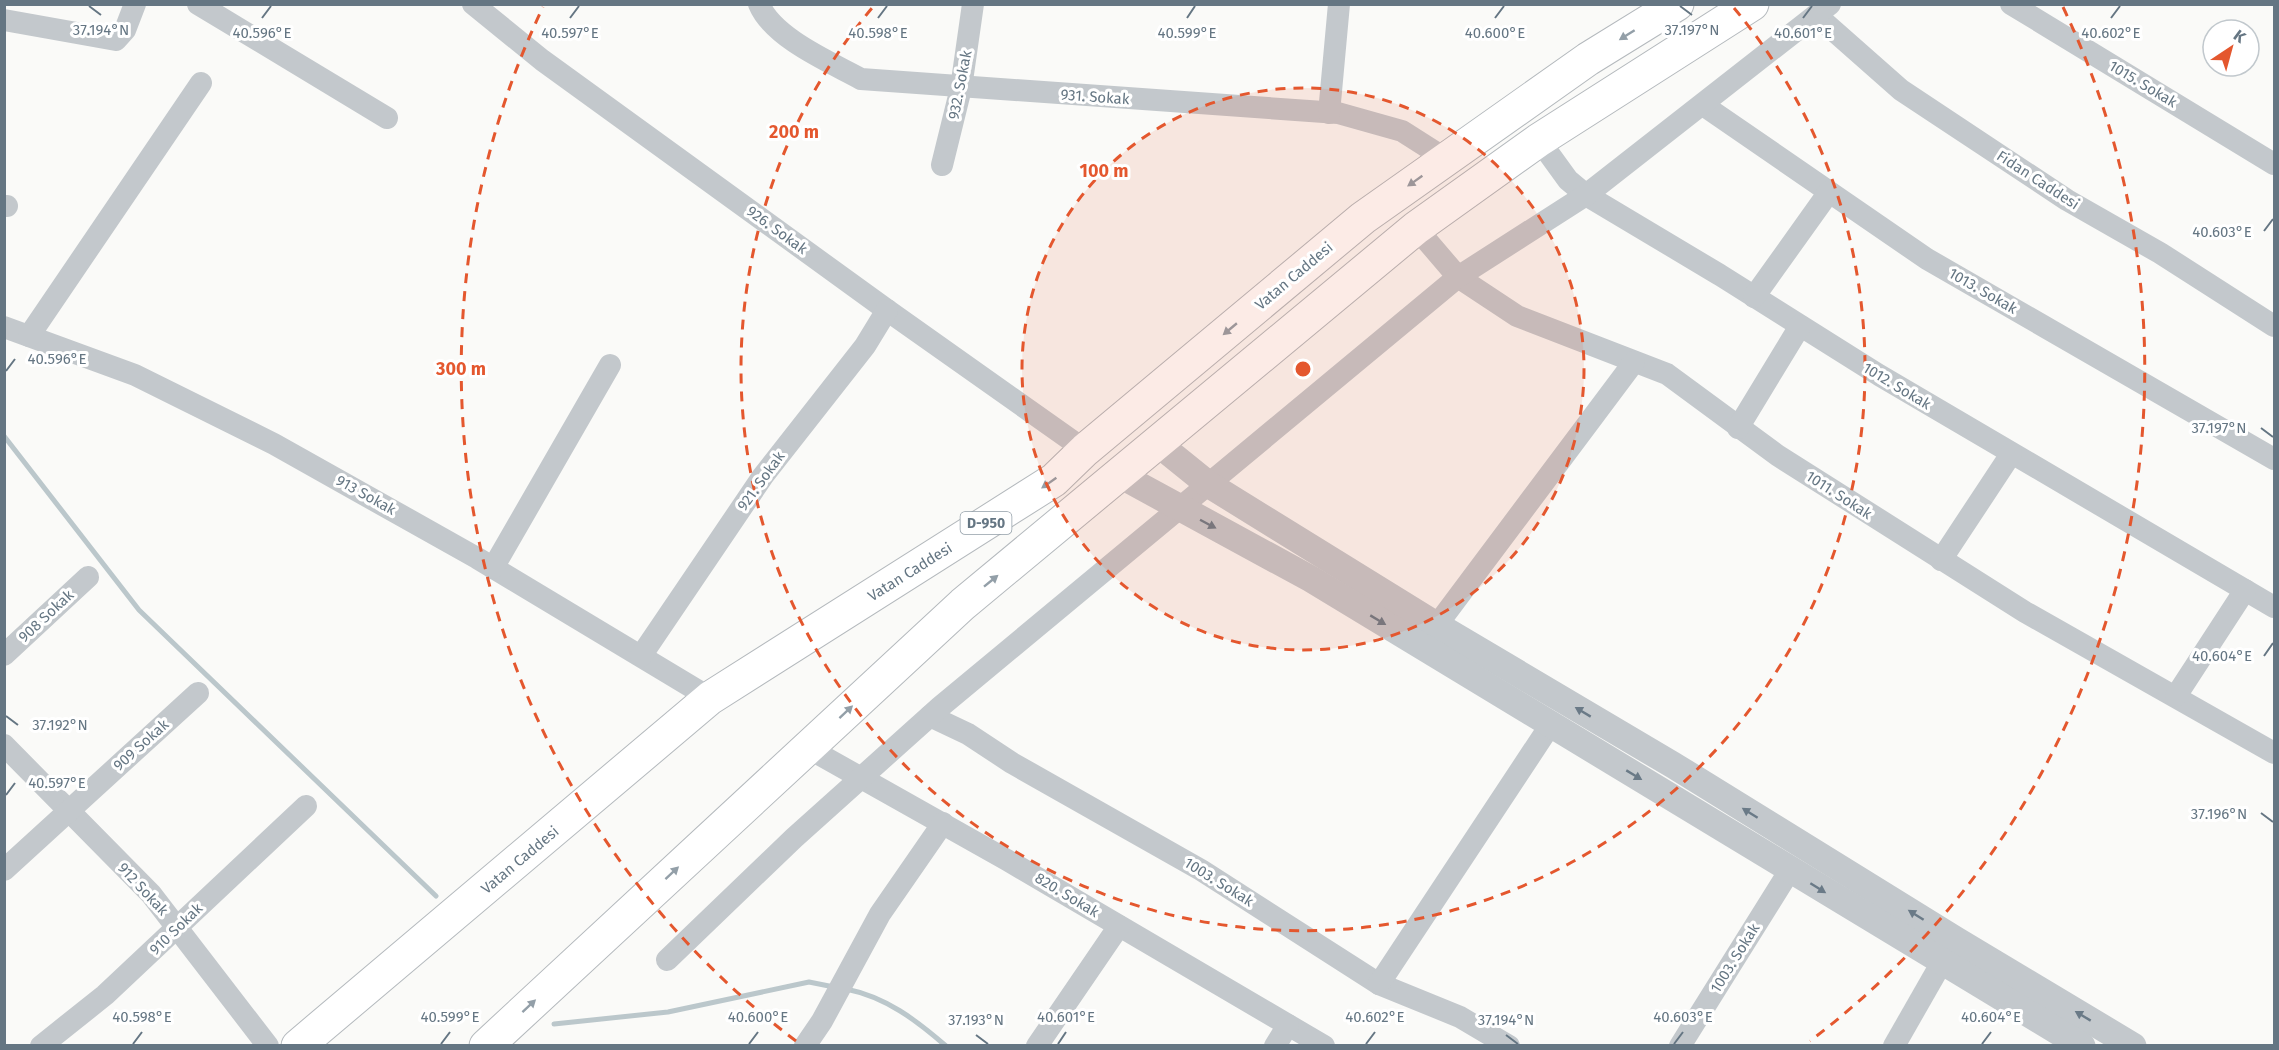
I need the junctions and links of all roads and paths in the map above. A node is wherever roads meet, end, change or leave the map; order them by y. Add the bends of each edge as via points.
1 (135, 4) edge
2 (198, 4) edge
3 (473, 4) edge
4 (759, 4) edge
5 (974, 4) edge
6 (1339, 4) edge
7 (1677, 4) edge
8 (1752, 4) edge
9 (2011, 4) edge
10 (1823, 10) edge
11 (4, 20) edge
12 (201, 83) dead end
13 (961, 88) junction
14 (1702, 105) junction
15 (1329, 113) junction
16 (387, 118) dead end
17 (1539, 140) junction
18 (1446, 159) junction
19 (2274, 164) edge
20 (942, 165) dead end
21 (1829, 192) junction
22 (1586, 195) junction
23 (1416, 228) junction
24 (1458, 277) junction
25 (1755, 297) junction
26 (887, 310) junction
27 (1800, 326) junction
28 (2274, 326) edge
29 (4, 327) edge
30 (29, 336) junction
31 (1634, 362) junction
32 (610, 365) dead end
33 (1738, 428) junction
34 (1156, 442) junction
35 (1085, 450) junction
36 (2011, 454) junction
37 (2274, 459) edge
38 (1120, 475) junction
39 (1208, 484) junction
40 (1178, 508) junction
41 (1941, 560) junction
42 (493, 568) junction
43 (88, 577) dead end
44 (2245, 590) junction
45 (2274, 607) edge
46 (1437, 625) junction
47 (4, 655) edge
48 (641, 656) junction
49 (198, 693) dead end
50 (2176, 696) junction
51 (710, 698) junction
52 (930, 716) junction
53 (1551, 724) junction
54 (4, 745) edge
55 (808, 748) junction
56 (2274, 753) edge
57 (861, 778) junction
58 (306, 806) dead end
59 (68, 811) junction
60 (943, 823) junction
61 (4, 870) edge
62 (1790, 870) junction
63 (1119, 926) junction
64 (178, 927) junction
65 (667, 960) dead end
66 (1942, 962) junction
67 (1379, 984) junction
68 (1288, 1025) junction
69 (41, 1046) edge
70 (268, 1046) edge
71 (298, 1046) edge
72 (486, 1046) edge
73 (805, 1046) edge
74 (1037, 1046) edge
75 (1275, 1046) edge
76 (1324, 1046) edge
77 (1509, 1046) edge
78 (1680, 1046) edge
79 (1894, 1046) edge
80 (2082, 1046) edge
81 (2133, 1046) edge

1 - 11 street via 117,40
2 - 16 street
3 - 26 street, 926. Sokak via 542,60
4 - 13 street, 931. Sokak via 765,17 796,42 861,79
5 - 13 street, 932. Sokak
6 - 15 street
7 -> 18 highway, Vatan Caddesi / D-950 via 1588,59
8 - 17 highway
9 - 19 street, 1015. Sokak
10 - 14 street
10 - 28 street, Fidan Caddesi via 1901,90 2067,200 2160,252
12 - 30 street
13 - 15 street, 931. Sokak
13 - 20 street, 932. Sokak
14 - 21 street, 1013. Sokak
14 - 22 street
15 - 18 street, 931. Sokak via 1402,131
17 - 22 street, 1012. Sokak via 1568,180
17 - 23 highway
18 -> 35 highway, Vatan Caddesi / D-950 via 1363,218
21 - 25 street
21 - 37 street, 1013. Sokak via 1927,259
22 - 24 street
22 - 25 street, 1012. Sokak
23 - 24 street, 1011. Sokak
23 - 34 highway
24 - 31 street, 1011. Sokak via 1517,316
24 - 39 street
25 - 27 street, 1012. Sokak
26 - 35 street, 926. Sokak
26 - 48 street, 921. Sokak via 865,346 764,476
27 - 33 street
27 - 36 street, 1012. Sokak
29 - 30 street, 913 Sokak
30 - 42 street, 913 Sokak via 135,375 274,444
31 - 33 street, 1011. Sokak via 1667,374
31 - 46 street
32 - 42 street
33 - 41 street, 1011. Sokak
34 - 38 highway
34 - 39 street
35 -> 51 highway, Vatan Caddesi / D-950 via 1054,480
36 - 41 street
36 - 44 street, 1012. Sokak
38 - 40 street
55 -> 38 highway via 963,604
39 - 40 street
39 - 46 street
40 - 52 street
40 -> 53 street via 1311,579
41 - 50 street, 1011. Sokak
42 - 48 street, 913 Sokak
43 - 47 street, 908 Sokak
44 - 45 street, 1012. Sokak
44 - 50 street
81 -> 46 street
48 - 51 street, 913 Sokak
49 - 59 street, 909 Sokak
50 - 56 street, 1011. Sokak
51 - 71 highway, Vatan Caddesi / D-950
52 - 57 street
52 - 67 street, 1003. Sokak via 968,734 1201,870
53 -> 62 street
53 - 67 street
54 - 59 street, 912 Sokak
55 - 57 street, 820. Sokak
72 -> 55 highway
57 - 60 street, 820. Sokak
57 - 65 street
58 - 64 street, 910 Sokak
59 - 61 street, 909 Sokak
59 - 64 street, 912 Sokak
60 - 63 street, 820. Sokak
60 - 73 street via 880,914
62 -> 66 street
62 - 78 street, 1003. Sokak
63 - 68 street, 820. Sokak
63 - 74 street
64 - 69 street, 910 Sokak via 105,995
64 - 70 street, 912 Sokak
66 - 79 street
66 - 80 street
67 - 77 street, 1003. Sokak via 1460,1017
68 - 75 street
68 - 76 street, 820. Sokak

